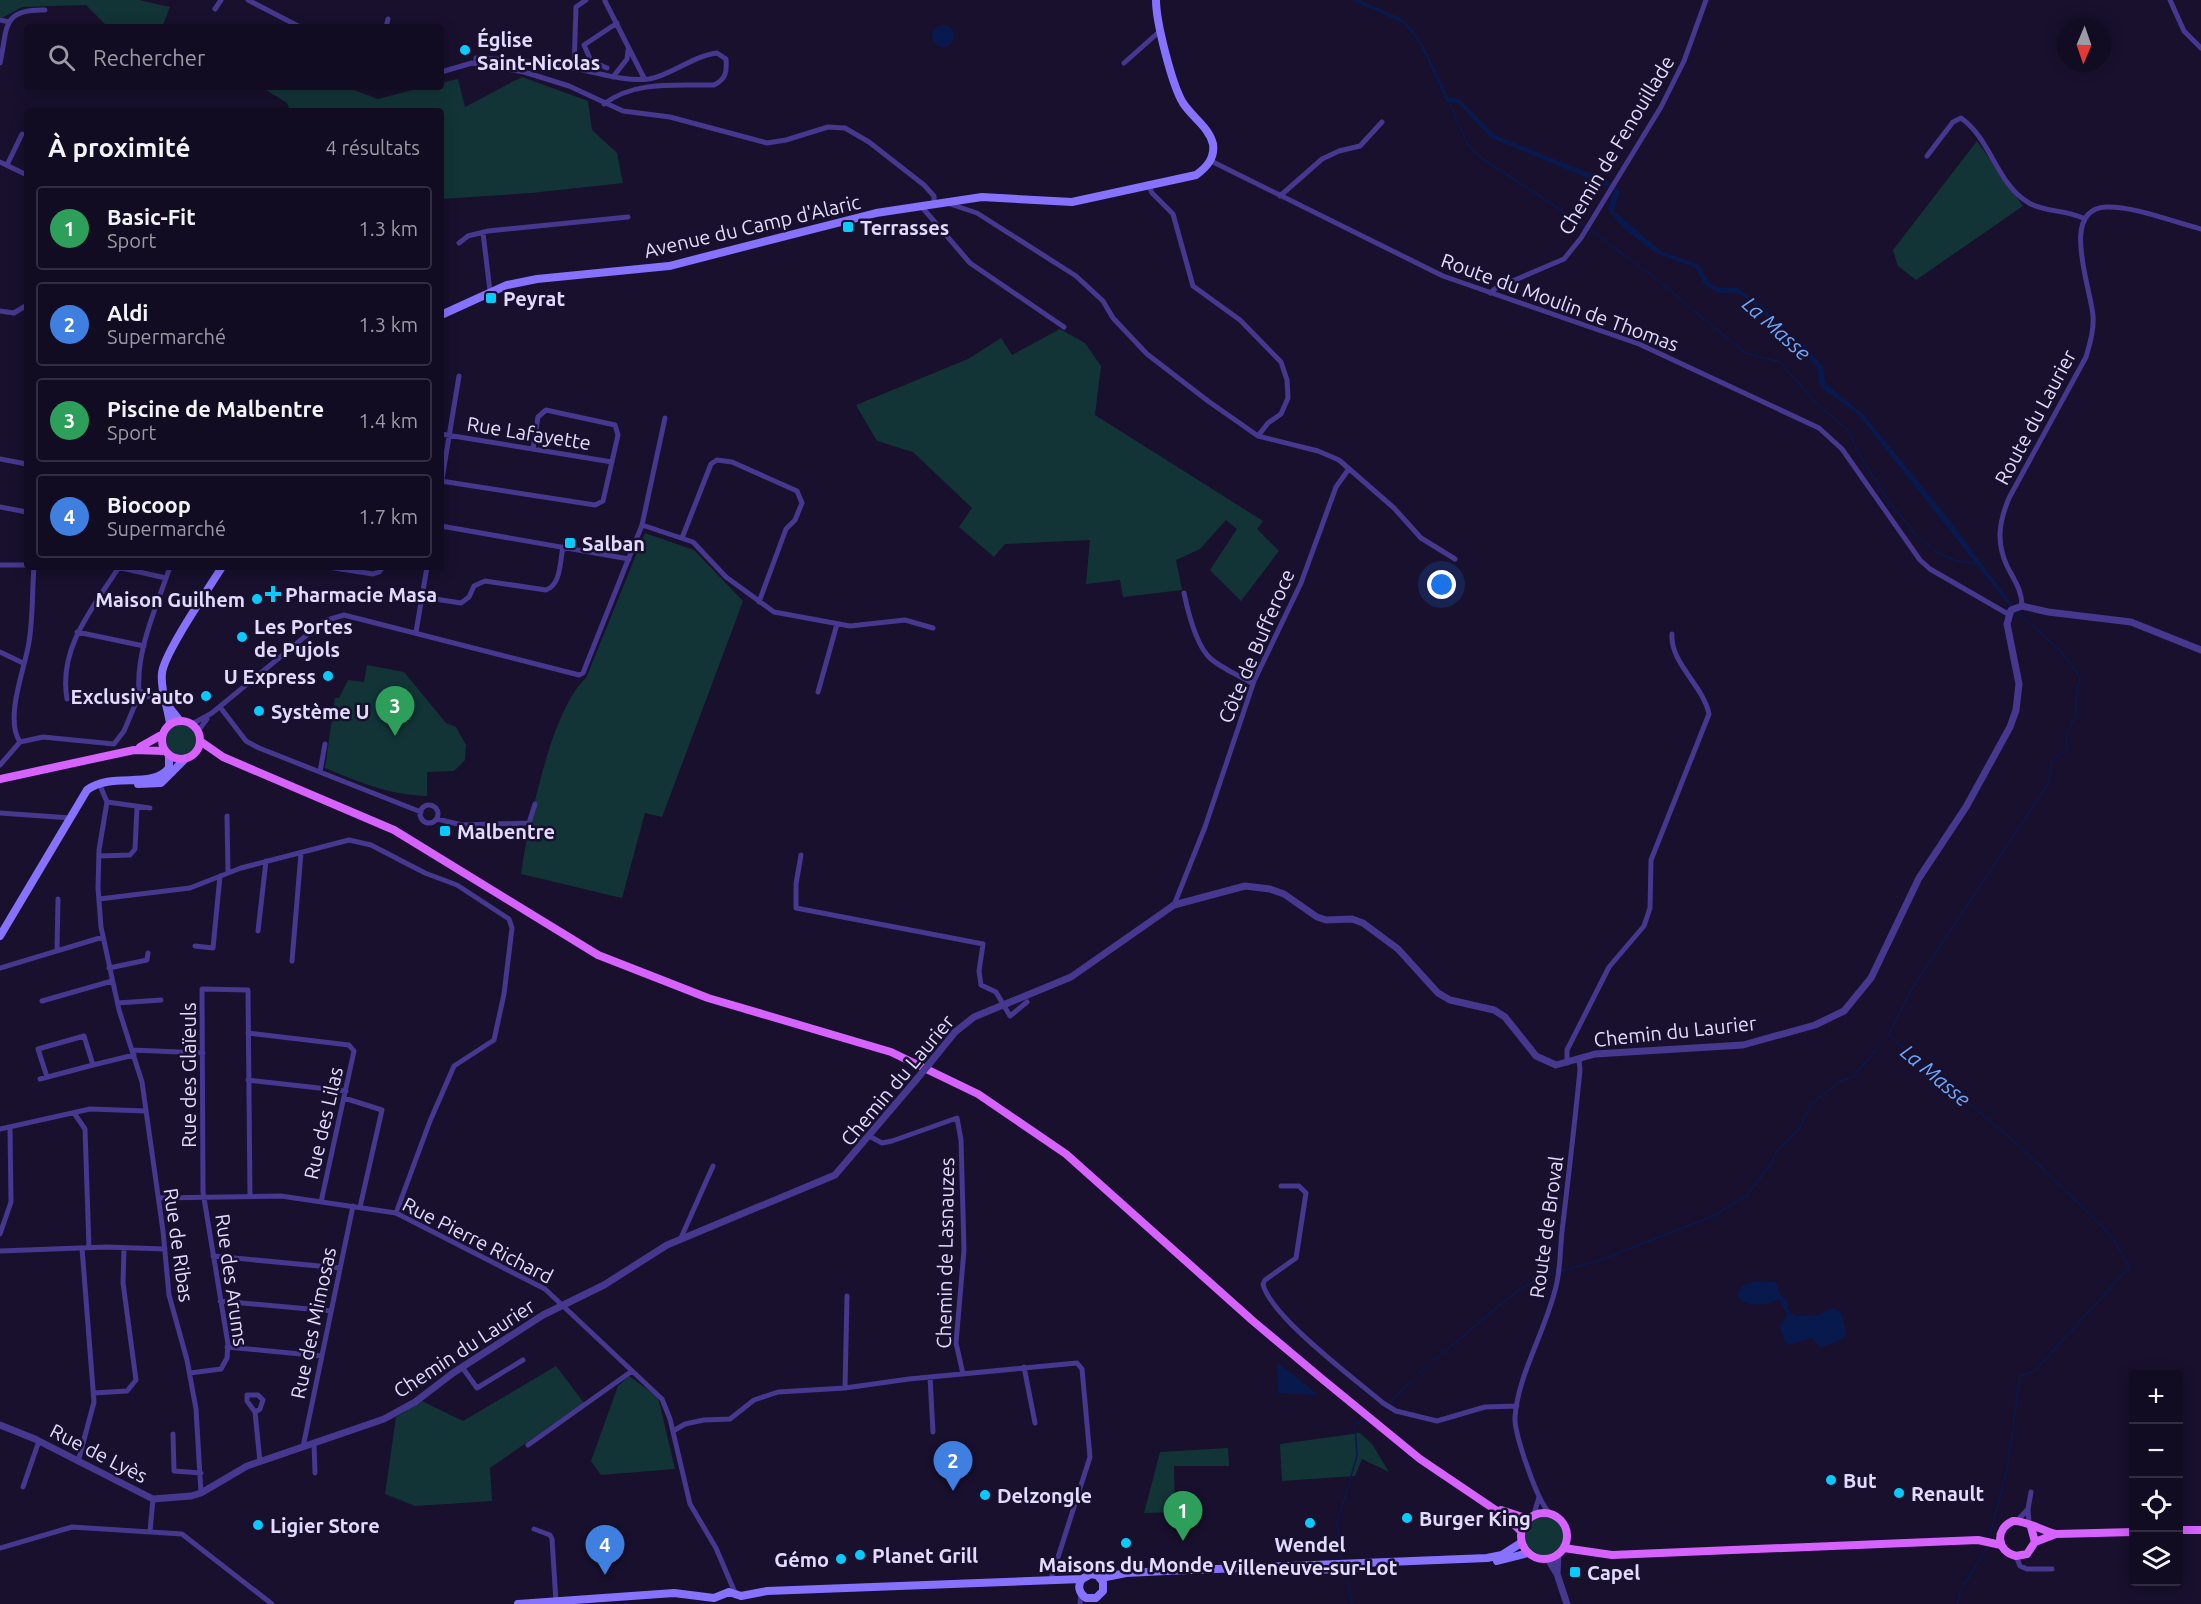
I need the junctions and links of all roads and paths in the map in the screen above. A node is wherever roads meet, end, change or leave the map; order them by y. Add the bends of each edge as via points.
1 (221, 0) edge
2 (248, 0) edge
3 (586, 0) edge
4 (1156, 0) edge
5 (1706, 0) edge
6 (2170, 0) edge
7 (605, 1) edge
8 (215, 9) dead end
9 (45, 10) dead end
10 (388, 19) dead end
11 (0, 20) edge
12 (9, 22) junction
13 (617, 23) junction
14 (294, 24) edge
15 (387, 24) edge
16 (1161, 31) junction
17 (2201, 48) edge
18 (628, 49) junction
19 (476, 58) junction
20 (0, 63) edge
21 (1124, 63) dead end
22 (574, 68) junction
23 (607, 68) dead end
24 (444, 71) edge
25 (613, 77) junction
26 (644, 78) junction
27 (604, 104) junction
28 (1382, 122) dead end
29 (22, 134) dead end
30 (1927, 156) dead end
31 (1211, 161) junction
32 (0, 162) edge
33 (7, 165) junction
34 (24, 174) edge
35 (1148, 184) junction
36 (1280, 196) junction
37 (944, 202) junction
38 (934, 203) junction
39 (921, 206) junction
40 (628, 218) dead end
41 (2083, 218) junction
42 (2201, 229) edge
43 (483, 232) junction
44 (459, 243) dead end
45 (490, 291) junction
46 (1490, 293) junction
47 (24, 307) edge
48 (0, 311) edge
49 (444, 314) edge
50 (1064, 327) dead end
51 (459, 376) dead end
52 (665, 418) dead end
53 (444, 434) edge
54 (449, 435) junction
55 (1258, 436) junction
56 (533, 449) junction
57 (0, 459) edge
58 (612, 462) junction
59 (24, 463) edge
60 (444, 464) edge
61 (1348, 470) junction
62 (444, 482) edge
63 (0, 507) edge
64 (24, 511) edge
65 (642, 525) junction
66 (444, 527) edge
67 (682, 538) junction
68 (563, 547) junction
69 (628, 559) junction
70 (1455, 559) dead end
71 (0, 566) edge
72 (24, 566) edge
73 (34, 570) edge
74 (116, 570) edge
75 (131, 570) edge
76 (169, 570) edge
77 (220, 570) edge
78 (347, 570) edge
79 (379, 570) edge
80 (426, 570) edge
81 (166, 578) junction
82 (1184, 594) dead end
83 (422, 597) junction
84 (759, 602) junction
85 (2014, 609) junction
86 (837, 624) junction
87 (933, 628) dead end
88 (77, 632) junction
89 (416, 632) junction
90 (1672, 634) dead end
91 (144, 646) junction
92 (2201, 650) edge
93 (0, 652) edge
94 (22, 663) junction
95 (1252, 684) junction
96 (139, 691) junction
97 (818, 692) dead end
98 (164, 696) junction
99 (144, 697) junction
100 (67, 699) dead end
101 (137, 700) junction
102 (168, 706) junction
103 (220, 707) junction
104 (212, 713) junction
105 (180, 721) junction
106 (170, 724) junction
107 (192, 724) junction
108 (198, 731) junction
109 (162, 734) junction
110 (200, 741) junction
111 (20, 742) junction
112 (325, 744) dead end
113 (134, 750) junction
114 (167, 753) junction
115 (195, 753) junction
116 (223, 757) junction
117 (184, 759) junction
118 (0, 765) edge
119 (320, 772) junction
120 (0, 779) edge
121 (110, 779) junction
122 (99, 783) junction
123 (106, 802) junction
124 (535, 804) dead end
125 (137, 807) junction
126 (150, 808) dead end
127 (421, 812) junction
128 (2, 813) edge
129 (227, 816) dead end
130 (71, 818) junction
131 (437, 819) junction
132 (301, 853) junction
133 (801, 855) dead end
134 (99, 856) junction
135 (266, 861) junction
136 (228, 873) junction
137 (220, 876) junction
138 (58, 899) dead end
139 (99, 899) junction
140 (1173, 905) junction
141 (258, 931) dead end
142 (0, 936) edge
143 (103, 937) junction
144 (195, 946) dead end
145 (57, 950) junction
146 (148, 953) dead end
147 (292, 962) dead end
148 (0, 968) edge
149 (109, 968) junction
150 (112, 981) junction
151 (161, 1000) dead end
152 (42, 1001) dead end
153 (1027, 1002) dead end
154 (118, 1003) junction
155 (1002, 1003) junction
156 (249, 1033) junction
157 (133, 1052) junction
158 (203, 1053) junction
159 (1579, 1059) junction
160 (1567, 1063) junction
161 (93, 1065) junction
162 (47, 1077) junction
163 (40, 1079) dead end
164 (248, 1080) junction
165 (346, 1091) junction
166 (344, 1098) junction
167 (146, 1111) junction
168 (74, 1113) junction
169 (10, 1129) junction
170 (0, 1130) edge
171 (871, 1137) junction
172 (713, 1166) dead end
173 (1281, 1186) dead end
174 (250, 1197) junction
175 (158, 1198) junction
176 (205, 1198) junction
177 (321, 1202) junction
178 (357, 1207) junction
179 (396, 1213) junction
180 (0, 1234) edge
181 (680, 1240) junction
182 (82, 1248) junction
183 (89, 1248) junction
184 (124, 1248) junction
185 (165, 1249) junction
186 (0, 1251) edge
187 (213, 1256) junction
188 (340, 1268) junction
189 (847, 1296) dead end
190 (220, 1301) junction
191 (566, 1306) junction
192 (331, 1311) junction
193 (227, 1347) junction
194 (321, 1356) junction
195 (523, 1360) dead end
196 (462, 1367) junction
197 (1024, 1367) junction
198 (632, 1371) junction
199 (190, 1373) junction
200 (963, 1374) junction
201 (930, 1377) junction
202 (845, 1388) junction
203 (94, 1393) junction
204 (1517, 1406) junction
205 (255, 1412) dead end
206 (1035, 1424) dead end
207 (0, 1425) edge
208 (673, 1431) junction
209 (933, 1432) dead end
210 (173, 1434) dead end
211 (39, 1441) junction
212 (314, 1443) junction
213 (528, 1445) dead end
214 (303, 1447) junction
215 (78, 1462) junction
216 (260, 1462) junction
217 (201, 1473) junction
218 (315, 1473) dead end
219 (23, 1487) dead end
220 (2031, 1492) dead end
221 (201, 1493) junction
222 (1539, 1497) junction
223 (153, 1499) junction
224 (1487, 1504) junction
225 (2028, 1509) junction
226 (1550, 1513) junction
227 (1531, 1516) junction
228 (2017, 1521) junction
229 (2030, 1526) junction
230 (534, 1529) dead end
231 (2183, 1530) edge
232 (2201, 1530) edge
233 (150, 1531) junction
234 (1521, 1531) junction
235 (2001, 1531) junction
236 (2129, 1532) edge
237 (2056, 1534) junction
238 (1567, 1538) junction
239 (1978, 1540) junction
240 (2035, 1542) junction
241 (1521, 1543) junction
242 (2001, 1545) junction
243 (0, 1548) edge
244 (1561, 1551) junction
245 (1588, 1551) junction
246 (1528, 1553) junction
247 (2016, 1556) junction
248 (1548, 1559) junction
249 (2052, 1569) dead end
250 (1557, 1574) junction
251 (1098, 1576) junction
252 (1051, 1579) junction
253 (1082, 1579) junction
254 (729, 1581) junction
255 (1103, 1589) junction
256 (1080, 1591) junction
257 (772, 1592) junction
258 (735, 1594) junction
259 (656, 1595) junction
260 (720, 1598) edge
261 (570, 1601) junction
262 (627, 1601) junction
263 (1089, 1601) edge
264 (556, 1602) junction
265 (271, 1604) edge
266 (518, 1604) edge
267 (706, 1604) edge
268 (743, 1604) edge
269 (1080, 1604) edge
270 (1567, 1604) edge

1 - 8 street
2 - 14 street
3 - 22 street via 576,7
4 - 16 main road
5 - 46 street, Chemin de Fenouillade via 1684,61 1661,107 1581,238 1563,259
6 - 17 street via 2184,32
7 - 13 street
9 - 12 street via 21,11
10 - 15 street
11 - 12 street
12 - 20 street
13 - 18 street
13 - 23 street via 584,45 591,61
16 - 21 street
16 - 31 main road via 1182,102 1211,139
18 - 25 street via 627,59
18 - 26 street
19 - 22 street
19 - 24 street
19 - 27 street via 540,76
22 - 25 street
25 - 26 street
26 - 27 street via 651,79 704,54 717,52 726,59 724,77 714,85 643,88
27 - 38 street via 768,143 828,128 845,128 924,185 934,196
28 - 36 street via 1360,146 1322,159
29 - 33 street
30 - 41 street via 1953,122 1961,118 2021,197 2035,206
31 - 35 main road, Avenue du Camp d'Alaric via 1188,178
31 - 36 street, Route du Moulin de Thomas
32 - 33 street
33 - 34 street
35 - 37 main road, Avenue du Camp d'Alaric via 1072,202 982,197
35 - 55 street via 1173,214 1193,286 1240,320 1281,362 1288,398 1281,414
36 - 46 street, Route du Moulin de Thomas via 1418,264
37 - 38 main road, Avenue du Camp d'Alaric
37 - 55 street via 977,213 1076,276 1103,301 1113,318 1147,354
38 - 39 main road, Avenue du Camp d'Alaric
39 - 45 main road, Avenue du Camp d'Alaric via 866,215 669,266 537,279
39 - 50 street via 970,263
40 - 43 street
41 - 42 street via 2105,207
41 - 85 street, Route du Laurier via 2081,255 2091,294 2092,338 2086,357 2001,519 2001,549 2019,587
43 - 44 street
43 - 45 street
45 - 49 main road, Avenue du Camp d'Alaric
46 - 85 street, Route du Moulin de Thomas via 1639,344 1819,428 1842,448 1920,560 1930,569
47 - 48 street via 14,313
51 - 54 street
52 - 65 street
53 - 54 street, Rue Lafayette
54 - 56 street, Rue Lafayette
54 - 60 street
55 - 61 street via 1318,451 1339,460
56 - 58 street, Rue Lafayette
56 - 58 street via 540,414 551,410 615,425 618,435
57 - 59 street
58 - 62 street via 601,503
61 - 70 street via 1394,508 1421,538
61 - 95 street, Côte de Bufferoce via 1336,487 1300,583
63 - 64 street
65 - 67 street
65 - 69 street
66 - 68 street
67 - 84 street via 703,549 726,577
67 - 84 street via 711,464 717,460 732,462 797,491 802,503 786,529
68 - 69 street
68 - 83 street via 556,580 546,590 485,581 474,586 461,603
69 - 89 street via 582,673 574,675
71 - 72 street
73 - 94 street via 29,644
74 - 88 street
75 - 81 street
76 - 81 street
77 - 98 main road via 164,664
78 - 79 street via 373,574
80 - 83 street
81 - 91 street
82 - 95 street via 1189,617 1211,660
83 - 89 street
84 - 86 street via 784,615
85 - 92 street via 2131,622
85 - 159 street, Chemin du Laurier via 2007,624 2019,684 2014,719 1966,807 1919,878 1871,978 1844,1011 1815,1024 1743,1045 1607,1053
86 - 87 street via 861,626 905,620
86 - 97 street
88 - 91 street
88 - 100 street via 70,647
89 - 103 street via 344,615 324,621
90 - 160 street via 1672,646 1706,700 1709,714 1651,860 1650,908 1644,926 1609,967 1567,1050
91 - 96 street
93 - 94 street
94 - 111 street via 15,734
95 - 140 street, Côte de Bufferoce via 1205,827
96 - 99 street
96 - 101 street via 134,695
98 - 99 street
98 - 102 main road
99 - 101 street
101 - 111 street via 114,744 43,737
102 - 105 main road
102 - 106 main road
103 - 104 street
103 - 119 street via 246,741
104 - 107 street
104 - 108 street
105 - 106 main road
105 - 107 main road
106 - 109 main road
107 - 108 main road
108 - 110 main road
109 - 113 main road
109 - 114 main road
110 - 115 main road
110 - 116 main road
111 - 118 street
112 - 119 street
113 - 114 main road
113 - 120 main road
114 - 117 main road
114 - 121 main road via 169,768 155,779
115 - 116 main road
115 - 117 main road
116 - 224 main road via 403,835 598,955 708,998 891,1052 978,1094 1066,1154 1313,1371 1420,1459
117 - 121 main road via 161,783
119 - 127 street
121 - 122 main road
122 - 123 street
122 - 130 main road via 87,790
123 - 125 street
123 - 134 street, Rue de Ribas
124 - 131 street via 530,823 462,825
125 - 126 street
125 - 134 street via 135,849 130,855
127 - 131 street via 424,822
127 - 131 street via 426,806 434,807
128 - 130 street
129 - 136 street
130 - 142 main road
132 - 135 street
132 - 147 street
132 - 179 street via 349,840 363,842 457,885 509,919 512,928 494,1040 454,1066
133 - 155 street via 796,908 983,944 978,978 996,992
134 - 139 street, Rue de Ribas
135 - 136 street
135 - 141 street
136 - 137 street
137 - 139 street via 190,888
137 - 144 street via 213,948
138 - 145 street
139 - 143 street, Rue de Ribas
140 - 155 street, Chemin du Laurier via 1071,977
140 - 160 street, Chemin du Laurier via 1225,890 1258,887 1284,894 1317,918 1363,923 1398,949 1443,997 1494,1010 1505,1017 1536,1056 1556,1065
143 - 145 street
143 - 149 street, Rue de Ribas
145 - 148 street
146 - 149 street via 147,960
149 - 150 street, Rue de Ribas
150 - 152 street
150 - 154 street, Rue de Ribas
151 - 154 street
153 - 155 street via 1010,1016
154 - 157 street, Rue de Ribas
155 - 171 street, Chemin du Laurier, bridge via 963,1025
156 - 158 street, Rue des Glaïeuls via 248,990 202,989
156 - 164 street, Rue des Glaïeuls
156 - 165 street, Rue des Lilas via 349,1045 354,1051
157 - 158 street
157 - 161 street
157 - 167 street, Rue de Ribas
158 - 176 street, Rue des Glaïeuls
159 - 160 street, Chemin du Laurier
159 - 204 street, Route de Broval via 1558,1279
161 - 162 street
161 - 162 street via 84,1036 38,1049
162 - 163 street
164 - 165 street
164 - 174 street, Rue des Glaïeuls
165 - 166 street, Rue des Lilas
166 - 177 street, Rue des Lilas
166 - 178 street, Rue des Mimosas via 381,1110
167 - 168 street via 90,1109
167 - 175 street, Rue de Ribas
168 - 169 street
168 - 183 street via 85,1130
169 - 170 street
169 - 180 street via 10,1202
171 - 181 street, Chemin du Laurier via 844,1167 827,1179
171 - 200 street, Chemin de Lasnauzes via 882,1143 892,1141 957,1118 964,1250 956,1343
172 - 181 street
173 - 204 street via 1299,1186 1306,1193 1296,1258 1263,1284 1288,1321 1396,1411 1437,1421 1485,1407
174 - 176 street, Rue Pierre Richard
174 - 177 street, Rue Pierre Richard via 281,1196
175 - 176 street, Rue Pierre Richard
175 - 185 street, Rue de Ribas
176 - 187 street, Rue des Arums
177 - 178 street, Rue Pierre Richard
178 - 179 street, Rue Pierre Richard
178 - 188 street, Rue des Mimosas
179 - 191 street, Rue Pierre Richard via 545,1289
181 - 191 street, Chemin du Laurier
182 - 183 street
182 - 186 street
182 - 203 street
183 - 184 street
184 - 185 street
184 - 203 street via 123,1283 136,1380 127,1391
185 - 199 street, Rue de Ribas via 169,1295
187 - 188 street
187 - 190 street, Rue des Arums
188 - 192 street, Rue des Mimosas
189 - 202 street
190 - 192 street
190 - 193 street, Rue des Arums
191 - 196 street, Chemin du Laurier via 543,1315
191 - 198 street, Rue Pierre Richard
192 - 194 street, Rue des Mimosas
193 - 194 street
193 - 199 street, Rue des Arums via 221,1369
194 - 214 street, Rue des Mimosas
195 - 196 street via 474,1390
196 - 212 street, Chemin du Laurier via 415,1402 384,1419
197 - 200 street, Chemin de Lasnauzes
197 - 206 street
197 - 252 street, Chemin de Lasnauzes via 1072,1362 1082,1369 1090,1457
198 - 208 street, Rue Pierre Richard via 662,1399
198 - 213 street
199 - 217 street, Rue de Ribas
200 - 201 street
201 - 202 street
201 - 209 street
202 - 208 street via 778,1392 754,1400 730,1419 704,1420
203 - 215 street
204 - 222 street, Route de Broval via 1516,1430
205 - 216 street
207 - 211 street, Rue de Lyès
208 - 254 street, Rue Pierre Richard via 690,1504 716,1548
210 - 217 street via 174,1471
211 - 215 street, Rue de Lyès
211 - 219 street
212 - 214 street, Chemin du Laurier
212 - 218 street
214 - 216 street, Chemin du Laurier
215 - 223 street, Rue de Lyès
216 - 221 street, Chemin du Laurier
217 - 221 street, Rue de Ribas
220 - 225 street
221 - 223 street, Chemin du Laurier
222 - 226 street, Route de Broval
222 - 227 street
223 - 233 street, Rue de Lyès
224 - 227 main road
224 - 234 main road
225 - 228 street
225 - 229 street
226 - 227 main road
226 - 238 main road via 1563,1522
227 - 234 main road
228 - 229 main road
228 - 235 main road via 2008,1523
229 - 237 main road
229 - 240 main road
230 - 264 street via 552,1539
231 - 232 main road
233 - 243 street via 72,1527
233 - 265 street via 188,1537
234 - 241 main road
235 - 239 main road
235 - 242 main road
236 - 237 main road
237 - 240 main road
238 - 244 main road
238 - 245 main road
239 - 242 main road
239 - 245 main road via 1612,1555
240 - 247 main road via 2027,1554
241 - 246 main road
241 - 251 main road via 1502,1555 1487,1558
242 - 247 main road
244 - 245 main road
244 - 248 main road
244 - 250 street
246 - 248 main road
246 - 255 main road via 1488,1563 1124,1578
247 - 249 street via 2020,1566 2027,1569
248 - 250 street
250 - 270 street
251 - 253 main road via 1091,1574
251 - 255 main road
252 - 253 main road
252 - 256 main road
252 - 257 main road
253 - 256 main road
254 - 258 street, Rue Pierre Richard
254 - 260 street
255 - 263 main road
256 - 263 main road
256 - 269 street
257 - 258 main road
257 - 268 main road
258 - 260 main road
258 - 268 main road
259 - 260 main road
259 - 261 main road
259 - 262 main road
261 - 262 main road
261 - 264 main road
262 - 267 main road via 678,1598
264 - 266 main road

